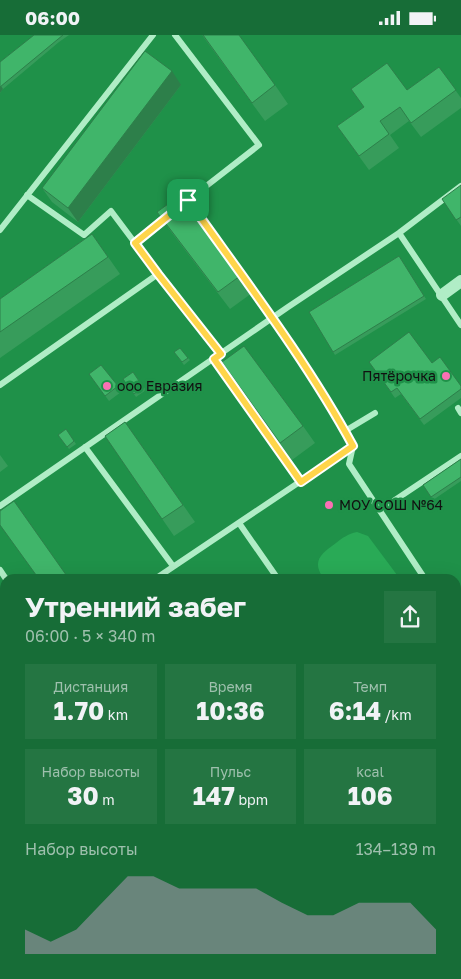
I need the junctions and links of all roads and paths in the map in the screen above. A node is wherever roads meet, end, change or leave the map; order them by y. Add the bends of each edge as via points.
1 (153, 35) edge
2 (176, 35) edge
3 (461, 185) edge
4 (27, 195) junction
5 (188, 200) junction
6 (0, 229) edge
7 (399, 233) junction
8 (135, 243) junction
9 (158, 274) junction
10 (461, 281) edge
11 (442, 295) junction
12 (272, 318) junction
13 (461, 325) edge
14 (221, 354) junction
15 (214, 359) junction
16 (0, 385) edge
17 (376, 413) dead end
18 (345, 431) junction
19 (353, 446) junction
20 (85, 447) junction
21 (461, 455) edge
22 (301, 482) junction
23 (0, 506) edge
24 (380, 510) junction
25 (239, 523) junction
26 (173, 566) junction
27 (162, 574) edge
28 (275, 574) edge
29 (422, 574) edge

1 - 4 lane
2 - 5 lane via 259,145
3 - 7 lane
4 - 6 lane
4 - 8 lane via 84,235 111,211
5 - 8 lane
5 - 12 lane
7 - 11 lane
7 - 12 lane
8 - 9 lane
9 - 14 lane
9 - 16 lane
10 - 11 street
11 - 13 lane
12 - 14 lane
12 - 18 lane
14 - 15 lane
15 - 20 lane
15 - 22 lane
17 - 18 lane
18 - 19 lane
19 - 22 lane
19 - 24 lane via 349,464
20 - 23 lane
20 - 26 lane
21 - 24 lane
22 - 25 lane
24 - 29 lane
25 - 26 lane
25 - 28 lane
26 - 27 lane

